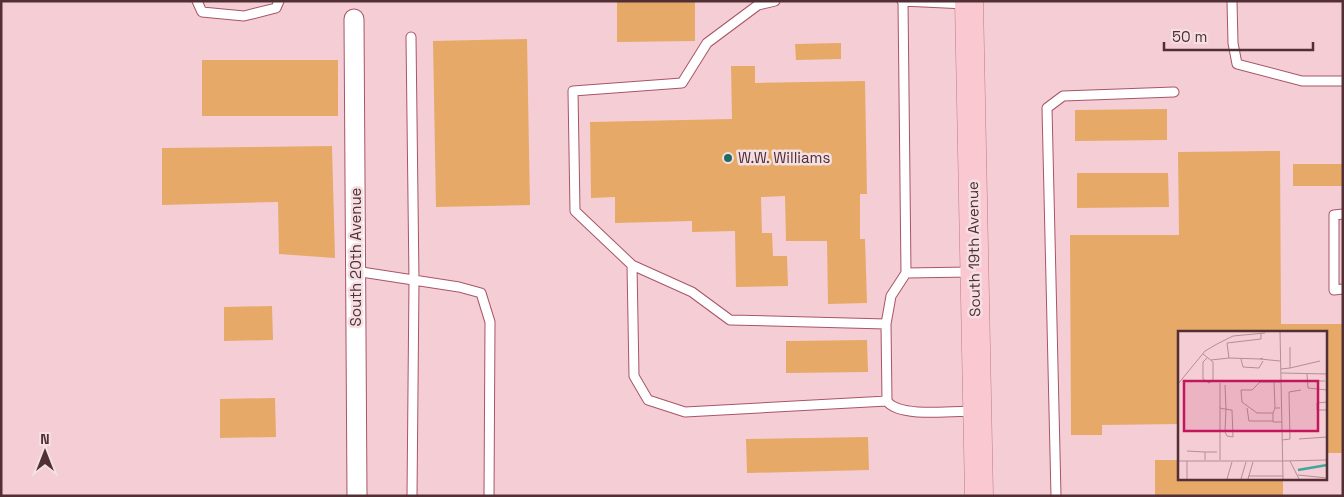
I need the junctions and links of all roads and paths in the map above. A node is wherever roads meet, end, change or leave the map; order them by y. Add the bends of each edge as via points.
1 (197, 1) edge
2 (279, 1) edge
3 (775, 1) edge
4 (903, 1) edge
5 (1232, 1) edge
6 (969, 3) edge
7 (354, 18) dead end
8 (411, 37) dead end
9 (1343, 81) edge
10 (1174, 92) dead end
11 (1343, 214) edge
12 (632, 265) junction
13 (356, 271) junction
14 (974, 272) junction
15 (906, 273) junction
16 (414, 281) junction
17 (1343, 289) edge
18 (886, 324) junction
19 (887, 401) junction
20 (977, 411) junction
21 (357, 496) edge
22 (412, 496) edge
23 (490, 496) edge
24 (979, 496) edge
25 (1056, 496) edge

1 - 2 lane via 202,12 244,16 276,8
3 - 12 lane via 758,5 707,43 682,83 573,91 575,212
4 - 6 lane
4 - 15 lane
5 - 9 lane via 1237,64 1302,81
6 - 14 main road, South 19th Avenue
7 - 13 street, South 20th Avenue
8 - 16 lane
10 - 25 lane via 1063,96 1047,108
11 - 17 lane via 1334,215 1334,290
12 - 18 lane via 692,292 730,320
12 - 19 lane via 634,376 648,400 684,412
13 - 16 lane
13 - 21 street, South 20th Avenue
14 - 15 lane
14 - 20 main road, South 19th Avenue
15 - 18 lane via 891,296
16 - 22 lane
16 - 23 lane via 481,293 490,322
18 - 19 lane
19 - 20 lane via 896,410 906,412
20 - 24 main road, South 19th Avenue

